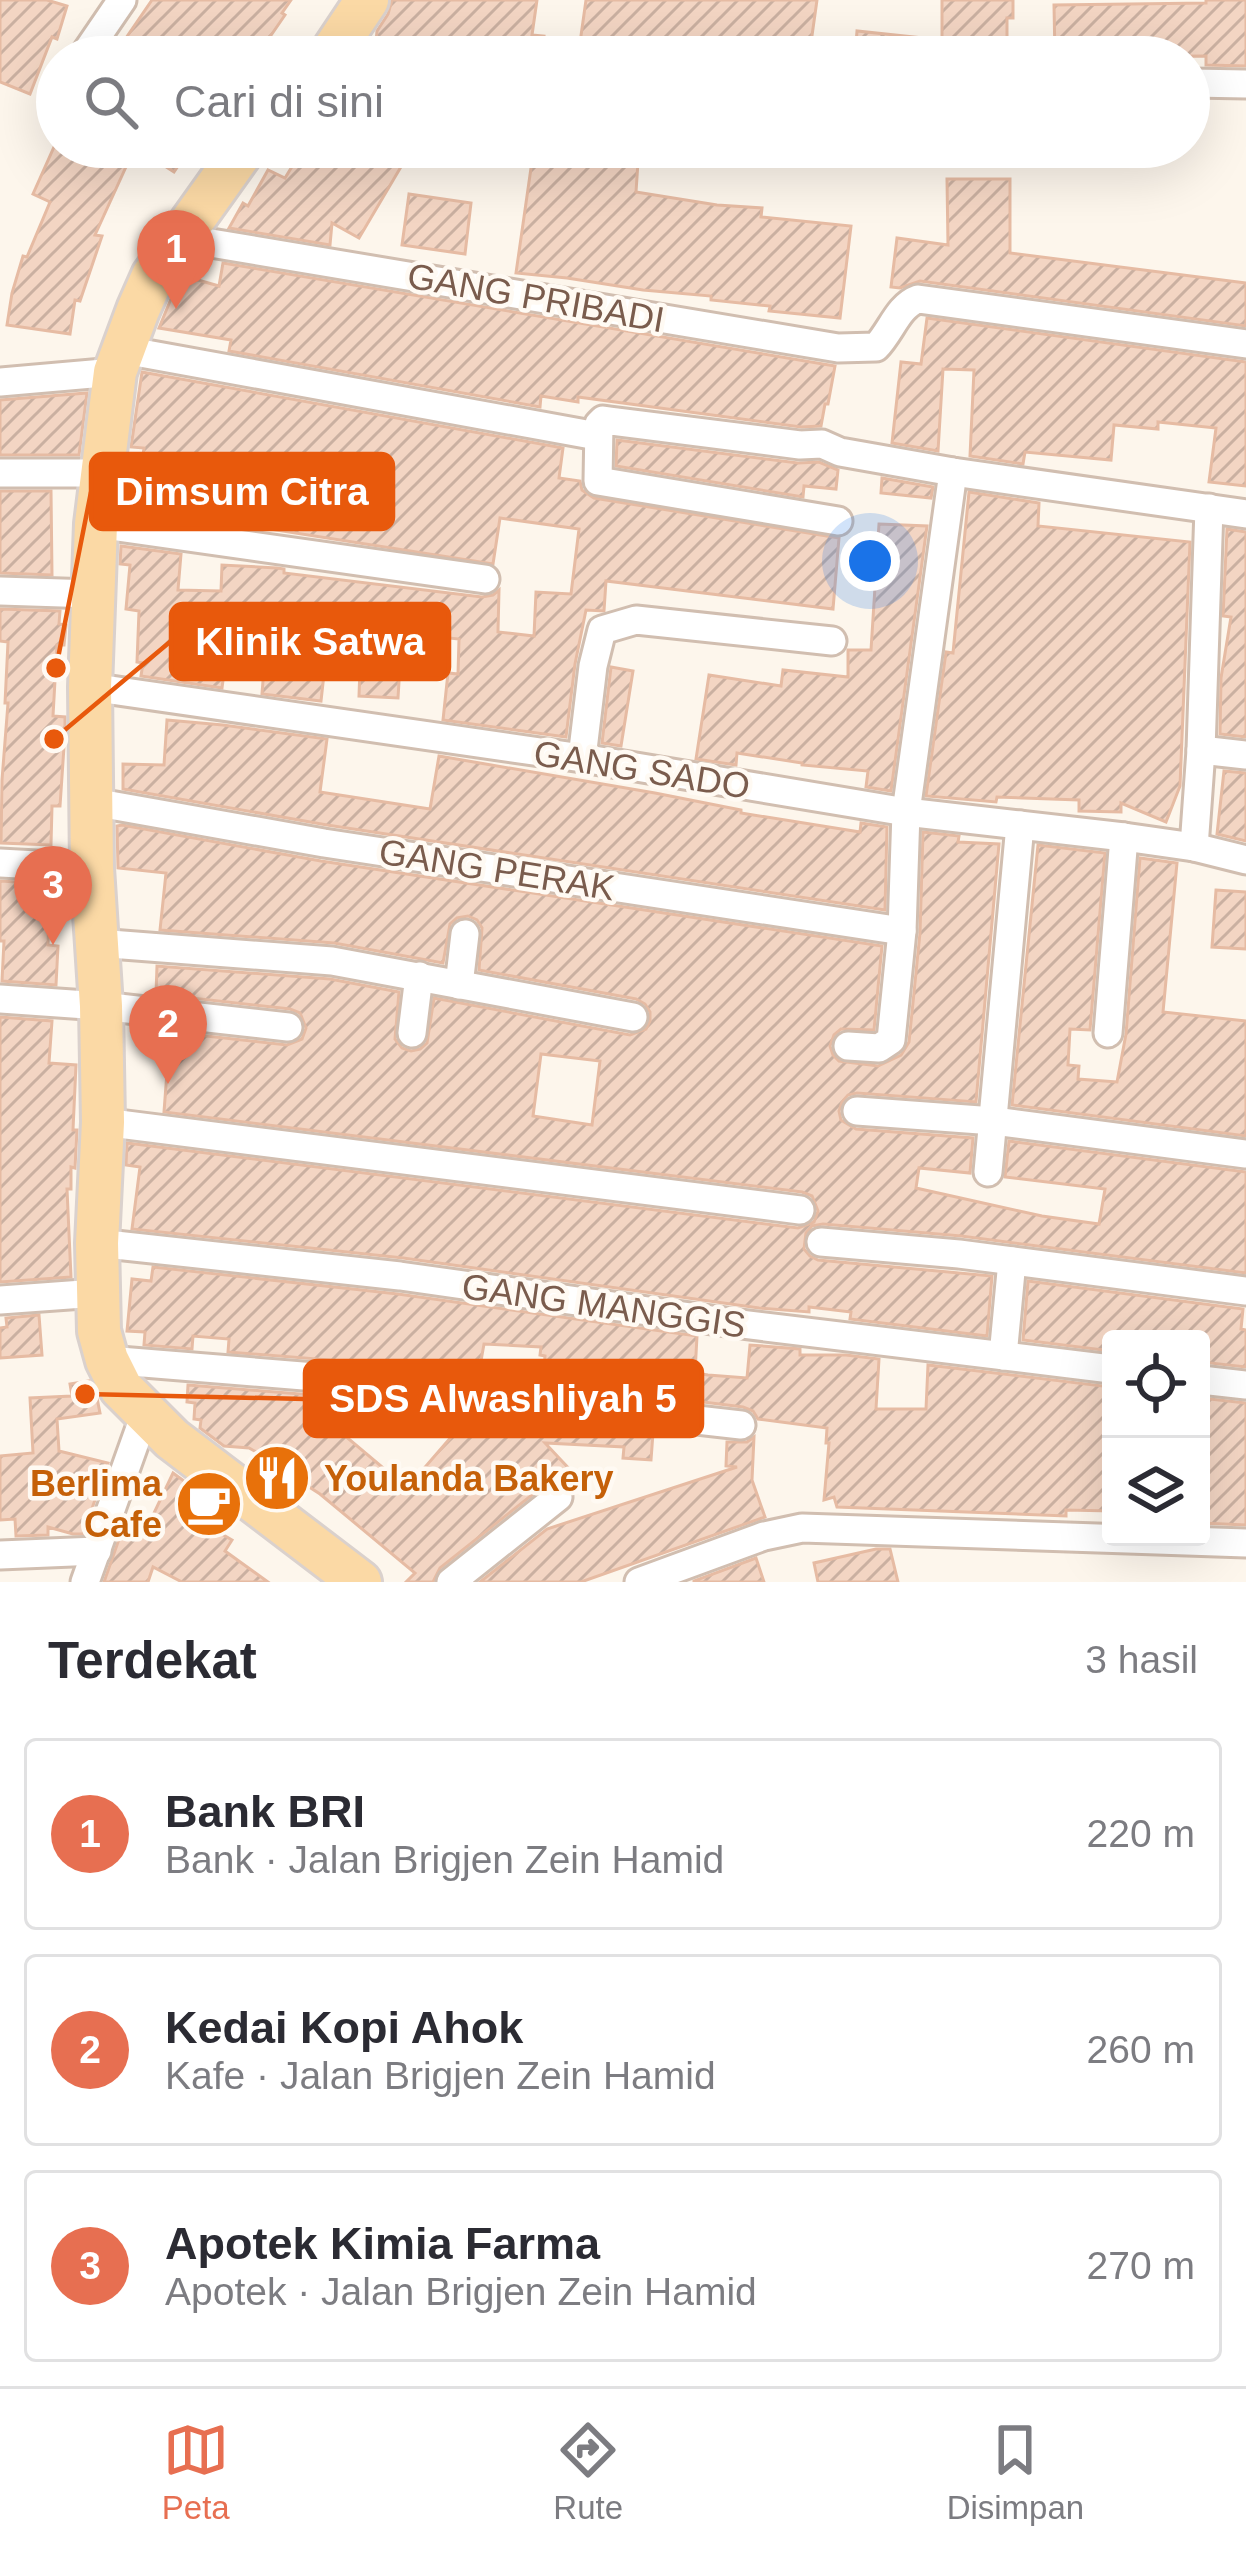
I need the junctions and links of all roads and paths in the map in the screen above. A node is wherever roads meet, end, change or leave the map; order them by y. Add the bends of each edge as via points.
1 (122, 0) edge
2 (333, 0) edge
3 (367, 0) edge
4 (97, 36) edge
5 (310, 36) edge
6 (342, 36) edge
7 (1210, 83) edge
8 (1246, 84) edge
9 (230, 168) edge
10 (181, 238) junction
11 (1246, 344) edge
12 (119, 362) junction
13 (0, 382) edge
14 (597, 436) junction
15 (953, 472) junction
16 (0, 473) edge
17 (102, 473) junction
18 (1209, 508) junction
19 (1246, 514) edge
20 (838, 521) dead end
21 (95, 524) junction
22 (485, 578) dead end
23 (0, 591) edge
24 (93, 594) junction
25 (832, 641) dead end
26 (90, 687) junction
27 (1202, 749) junction
28 (1246, 754) edge
29 (582, 758) junction
30 (93, 802) junction
31 (906, 812) junction
32 (1020, 825) junction
33 (1124, 837) junction
34 (1194, 847) junction
35 (1246, 860) edge
36 (0, 863) edge
37 (92, 868) junction
38 (902, 932) junction
39 (465, 934) dead end
40 (98, 943) junction
41 (419, 976) junction
42 (459, 985) junction
43 (0, 999) edge
44 (101, 1006) junction
45 (633, 1017) dead end
46 (288, 1027) dead end
47 (412, 1033) dead end
48 (1108, 1034) dead end
49 (848, 1046) dead end
50 (857, 1111) dead end
51 (994, 1120) junction
52 (104, 1122) junction
53 (1246, 1154) edge
54 (988, 1172) dead end
55 (800, 1210) dead end
56 (821, 1242) dead end
57 (97, 1243) junction
58 (1012, 1261) junction
59 (1246, 1291) edge
60 (97, 1293) junction
61 (0, 1300) edge
62 (1003, 1357) junction
63 (107, 1360) junction
64 (1102, 1368) edge
65 (1210, 1381) edge
66 (1246, 1385) edge
67 (145, 1414) junction
68 (741, 1425) dead end
69 (558, 1497) dead end
70 (1246, 1543) edge
71 (97, 1551) junction
72 (0, 1555) edge
73 (85, 1582) edge
74 (360, 1582) edge
75 (451, 1582) edge
76 (639, 1582) edge

1 - 4 street
2 - 5 main road
3 - 6 main road
7 - 8 street
9 - 10 main road
10 - 11 street, GANG PRIBADI via 838,348 876,347 903,307 918,299
10 - 12 main road via 153,276
12 - 13 street
12 - 14 street
12 - 17 main road
14 - 15 street via 603,420 822,444
14 - 20 street via 596,473 605,484
15 - 18 street
15 - 31 street
16 - 17 street
17 - 21 main road
18 - 19 street
18 - 27 street
21 - 22 street
21 - 24 main road
23 - 24 street
24 - 26 main road
25 - 29 street via 636,620 602,630
26 - 29 street, GANG SADO
26 - 30 main road
27 - 28 street
27 - 34 street
29 - 31 street, GANG SADO
30 - 37 main road
30 - 38 street, GANG PERAK
31 - 32 street, GANG SADO
31 - 38 street
32 - 33 street, GANG SADO
32 - 51 street
33 - 34 street, GANG SADO
33 - 48 street
34 - 35 street, GANG SADO
36 - 37 street
37 - 40 main road
38 - 49 street via 891,1040 879,1048
39 - 42 street
40 - 41 street via 332,961
40 - 44 main road
41 - 42 street
41 - 47 street
42 - 45 street
43 - 44 street
44 - 46 street
44 - 52 main road
50 - 51 street
51 - 53 street
51 - 54 street
52 - 55 street
52 - 57 main road
56 - 58 street
57 - 60 main road
57 - 62 street, GANG MANGGIS
58 - 59 street
58 - 62 street
60 - 61 street
60 - 63 main road
62 - 64 street, GANG MANGGIS
63 - 67 main road
63 - 68 street via 475,1390
65 - 66 street
67 - 71 street
67 - 74 main road
69 - 75 street
70 - 76 street via 802,1528
71 - 72 street
71 - 73 street

